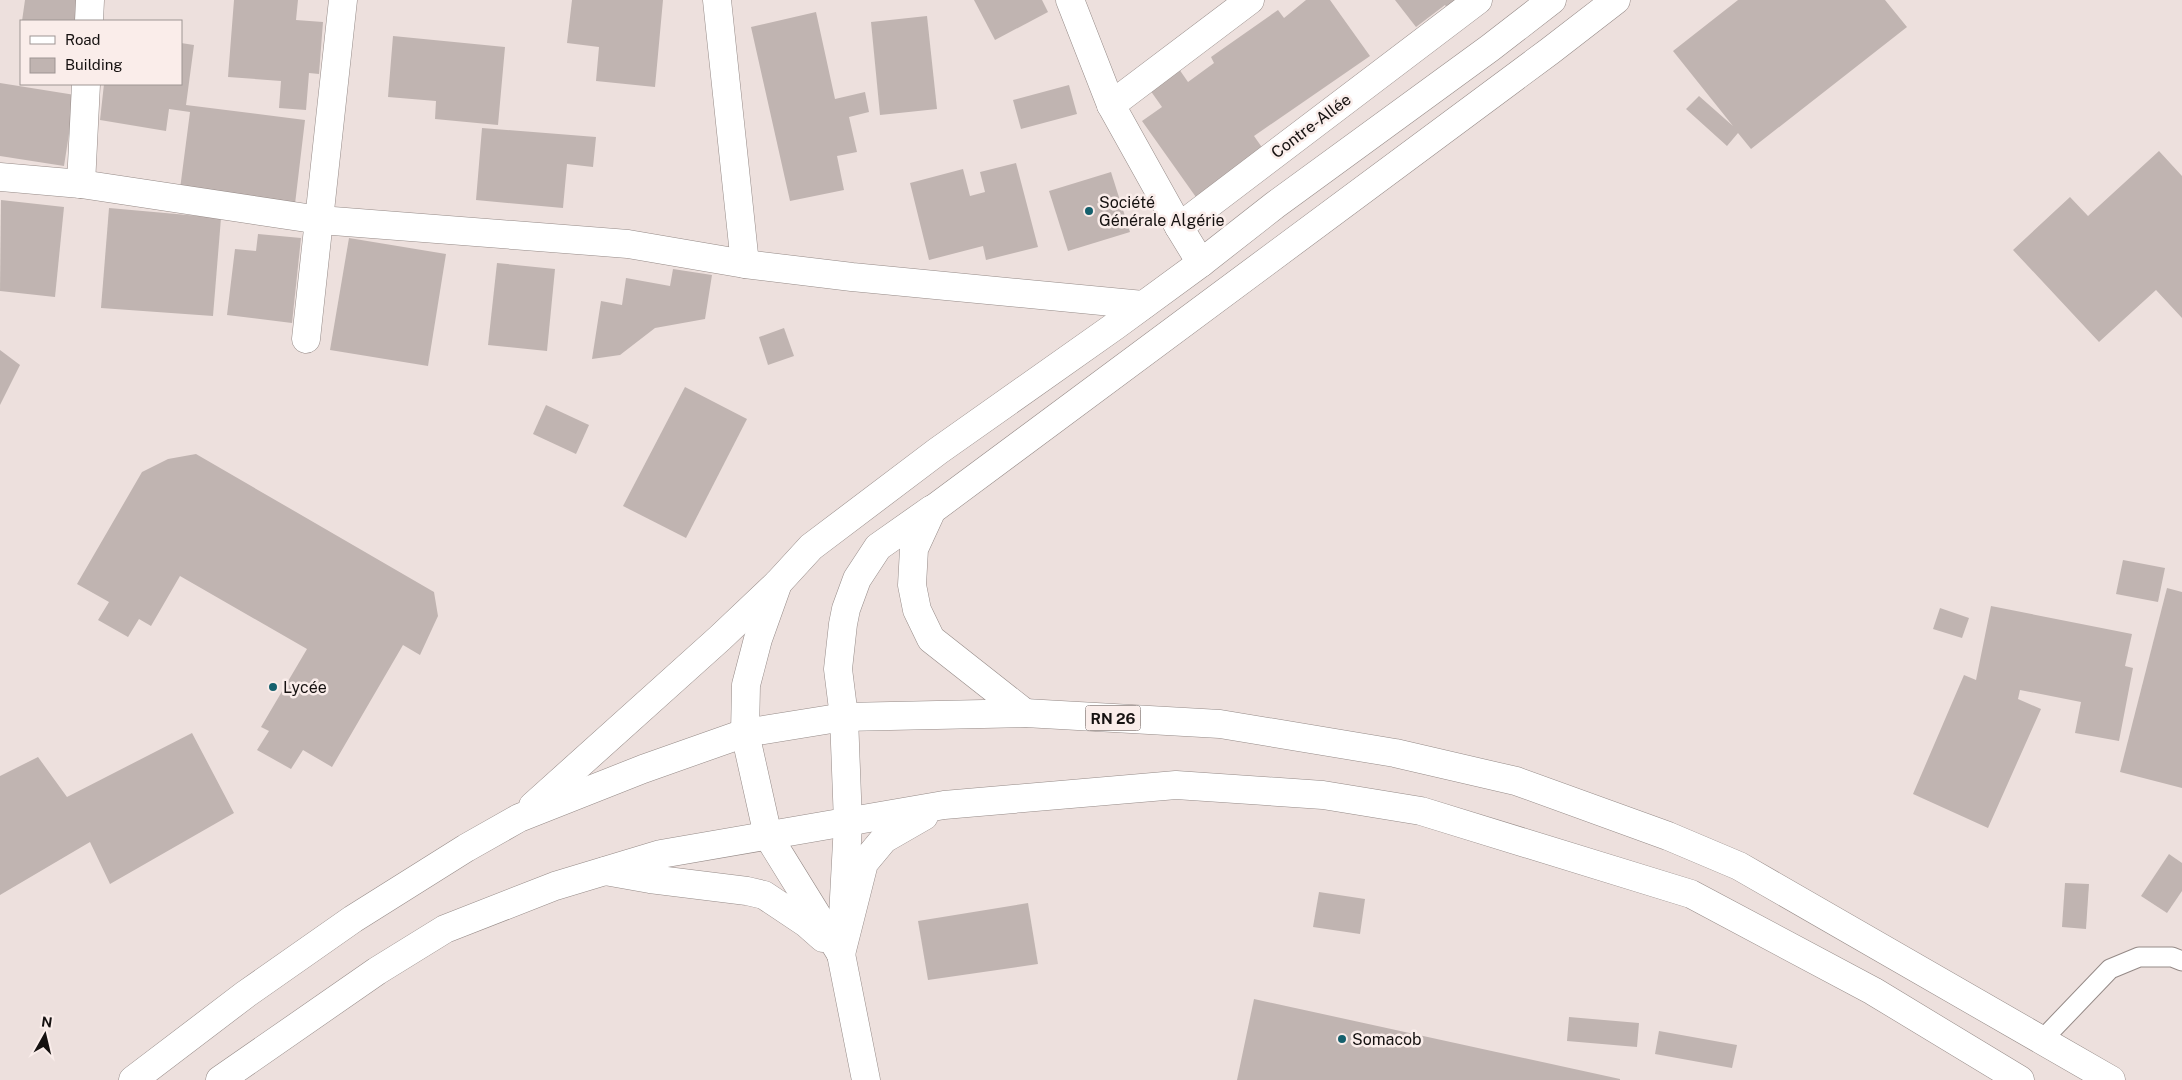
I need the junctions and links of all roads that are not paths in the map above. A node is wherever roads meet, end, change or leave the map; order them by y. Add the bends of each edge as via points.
1 (90, 0) edge
2 (343, 0) edge
3 (717, 0) edge
4 (1070, 0) edge
5 (1250, 0) edge
6 (1478, 0) edge
7 (1552, 0) edge
8 (1616, 0) edge
9 (89, 20) edge
10 (86, 85) edge
11 (1111, 105) junction
12 (0, 177) edge
13 (81, 184) junction
14 (320, 220) junction
15 (1179, 227) junction
16 (1201, 263) junction
17 (745, 264) junction
18 (1143, 305) junction
19 (306, 339) dead end
20 (944, 501) junction
21 (778, 583) junction
22 (1025, 713) junction
23 (844, 716) junction
24 (745, 733) junction
25 (944, 805) junction
26 (518, 818) junction
27 (848, 823) junction
28 (768, 836) junction
29 (605, 871) junction
30 (841, 954) junction
31 (2182, 961) edge
32 (2043, 1039) junction
33 (133, 1080) edge
34 (220, 1080) edge
35 (866, 1080) edge
36 (2020, 1080) edge
37 (2111, 1080) edge

1 - 9 main road
2 - 14 main road
3 - 17 main road
4 - 11 main road
5 - 11 main road
6 - 15 main road, Contre-Allée
7 - 16 main road
8 - 20 main road
10 - 13 main road
11 - 15 main road
12 - 13 main road
13 - 14 main road
14 - 17 main road via 628,244
14 - 19 main road
15 - 16 main road
16 - 18 main road
17 - 18 main road
18 - 21 main road via 938,451 811,547
20 - 22 main road via 932,510 914,549 912,585 917,610 931,639
20 - 23 main road via 878,547 857,579 846,609 838,669
21 - 24 main road via 746,685
21 - 26 main road
22 - 23 main road, RN 26
22 - 32 main road, RN 26 via 1220,724 1395,753 1516,781 1668,836 1739,866
23 - 24 main road, RN 26
23 - 27 main road
24 - 26 main road, RN 26
24 - 28 main road
25 - 27 main road
25 - 30 main road via 884,839 864,863
25 - 36 main road via 1176,785 1323,795 1421,811 1691,894 1874,991
26 - 33 main road, RN 26 via 353,919 246,994
27 - 28 main road
27 - 30 main road
28 - 29 main road via 661,854
28 - 30 main road
29 - 30 main road via 764,895 806,923
29 - 34 main road via 555,886 445,929 377,971
30 - 35 main road
31 - 32 lane via 2172,957 2139,957 2110,968
32 - 37 main road, RN 26

